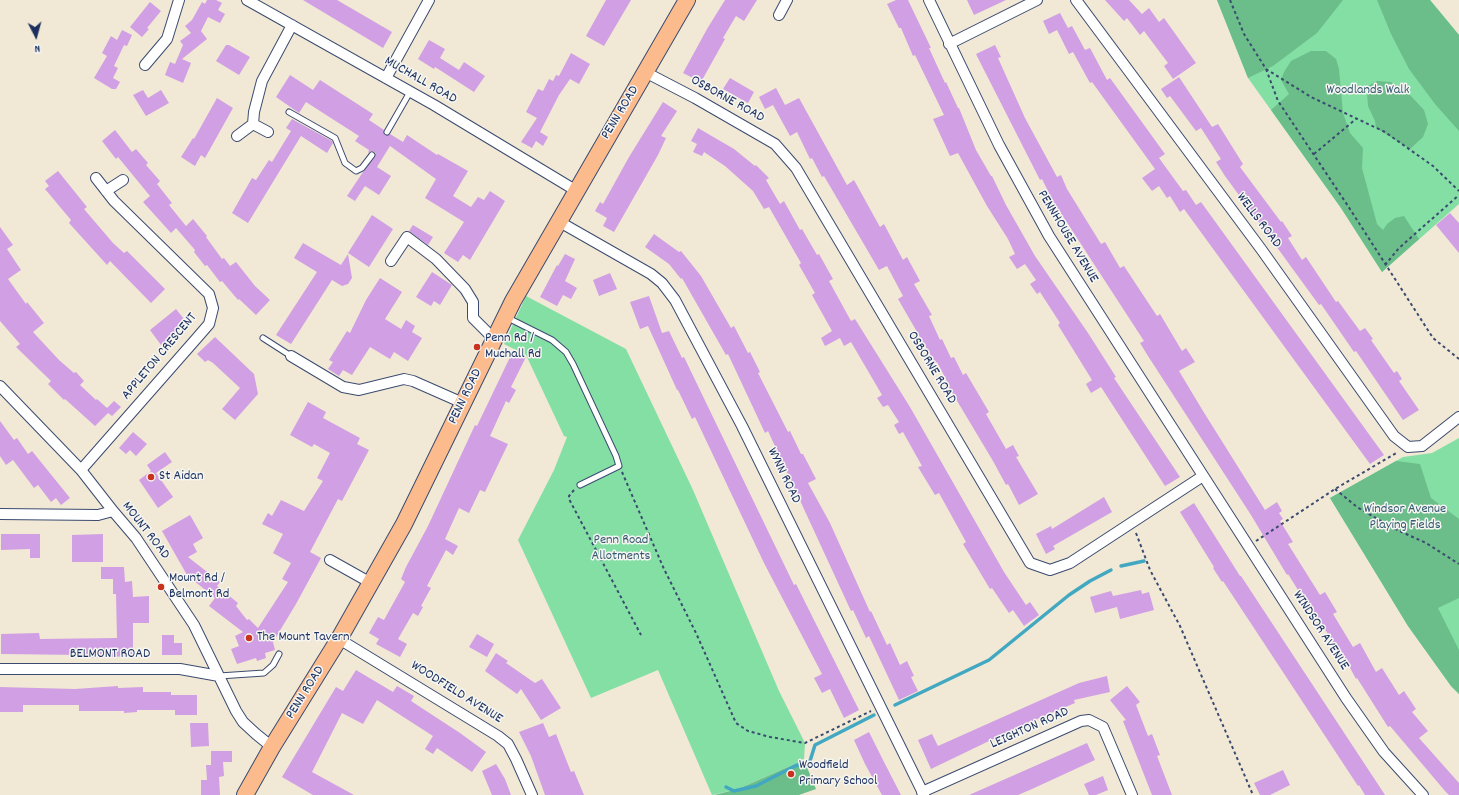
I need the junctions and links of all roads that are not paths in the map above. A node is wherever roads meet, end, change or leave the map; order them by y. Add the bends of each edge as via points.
1 (178, 0) edge
2 (248, 0) edge
3 (429, 0) edge
4 (687, 0) edge
5 (787, 0) edge
6 (929, 0) edge
7 (1037, 0) edge
8 (1076, 0) edge
9 (779, 15) dead end
10 (292, 25) junction
11 (949, 44) junction
12 (145, 65) dead end
13 (646, 72) junction
14 (386, 78) junction
15 (410, 92) junction
16 (289, 112) dead end
17 (253, 124) junction
18 (268, 132) dead end
19 (387, 132) dead end
20 (237, 136) dead end
21 (372, 155) dead end
22 (96, 178) dead end
23 (123, 180) dead end
24 (575, 190) junction
25 (106, 191) junction
26 (558, 221) junction
27 (391, 261) dead end
28 (505, 316) junction
29 (263, 338) dead end
30 (494, 339) junction
31 (291, 356) joint
32 (0, 386) edge
33 (462, 403) junction
34 (1459, 417) edge
35 (81, 470) junction
36 (1203, 476) junction
37 (580, 485) road end
38 (113, 511) junction
39 (0, 514) edge
40 (330, 560) dead end
41 (371, 583) junction
42 (339, 639) junction
43 (279, 654) dead end
44 (0, 669) edge
45 (219, 676) junction
46 (272, 747) junction
47 (923, 793) edge
48 (245, 795) edge
49 (532, 795) edge
50 (1132, 795) edge
51 (1423, 795) edge

1 - 12 street via 167,39
2 - 10 street, MUCHALL ROAD
3 - 14 street
4 - 13 highway, PENN ROAD
5 - 9 street
6 - 11 street, PENNHOUSE AVENUE
7 - 11 street
8 - 34 street, WELLS ROAD via 1261,249 1394,436 1408,446 1422,446
10 - 14 street, MUCHALL ROAD
10 - 17 street via 262,81
11 - 36 street, PENNHOUSE AVENUE via 1049,236
13 - 24 highway, PENN ROAD
13 - 36 street, OSBORNE ROAD via 775,144 796,168 1030,563 1050,570 1070,563
14 - 15 street, MUCHALL ROAD
15 - 19 lane
15 - 24 street, MUCHALL ROAD
16 - 21 lane via 335,138 345,163 356,171 362,168
17 - 18 street
17 - 20 street
22 - 25 street, APPLETON CRESCENT
23 - 25 street
24 - 26 highway, PENN ROAD
25 - 35 street, APPLETON CRESCENT via 114,202 209,294 213,308 209,324
26 - 28 highway, PENN ROAD
26 - 47 street, WYNN ROAD via 651,274 675,300 742,426
27 - 30 street via 407,237 436,259 466,289 473,302 473,318
28 - 30 highway, PENN ROAD
28 - 37 lane via 552,340 566,352 574,364 619,466
29 - 31 lane
30 - 33 highway, PENN ROAD
31 - 33 street via 343,387 359,390 404,379
32 - 35 street, MOUNT ROAD
33 - 41 highway, PENN ROAD via 404,524
35 - 38 street, MOUNT ROAD
36 - 51 street, WINDSOR AVENUE via 1379,746
38 - 39 street via 98,515
38 - 45 street, MOUNT ROAD via 136,538 194,625
40 - 41 street
41 - 42 highway, PENN ROAD
42 - 46 highway, PENN ROAD
42 - 49 street, WOODFIELD AVENUE via 508,744
43 - 45 lane via 264,673
44 - 45 street, BELMONT ROAD via 180,669
45 - 46 street, MOUNT ROAD via 243,722
46 - 48 highway, PENN ROAD
47 - 50 street, LEIGHTON ROAD via 1081,721 1089,720 1103,727

